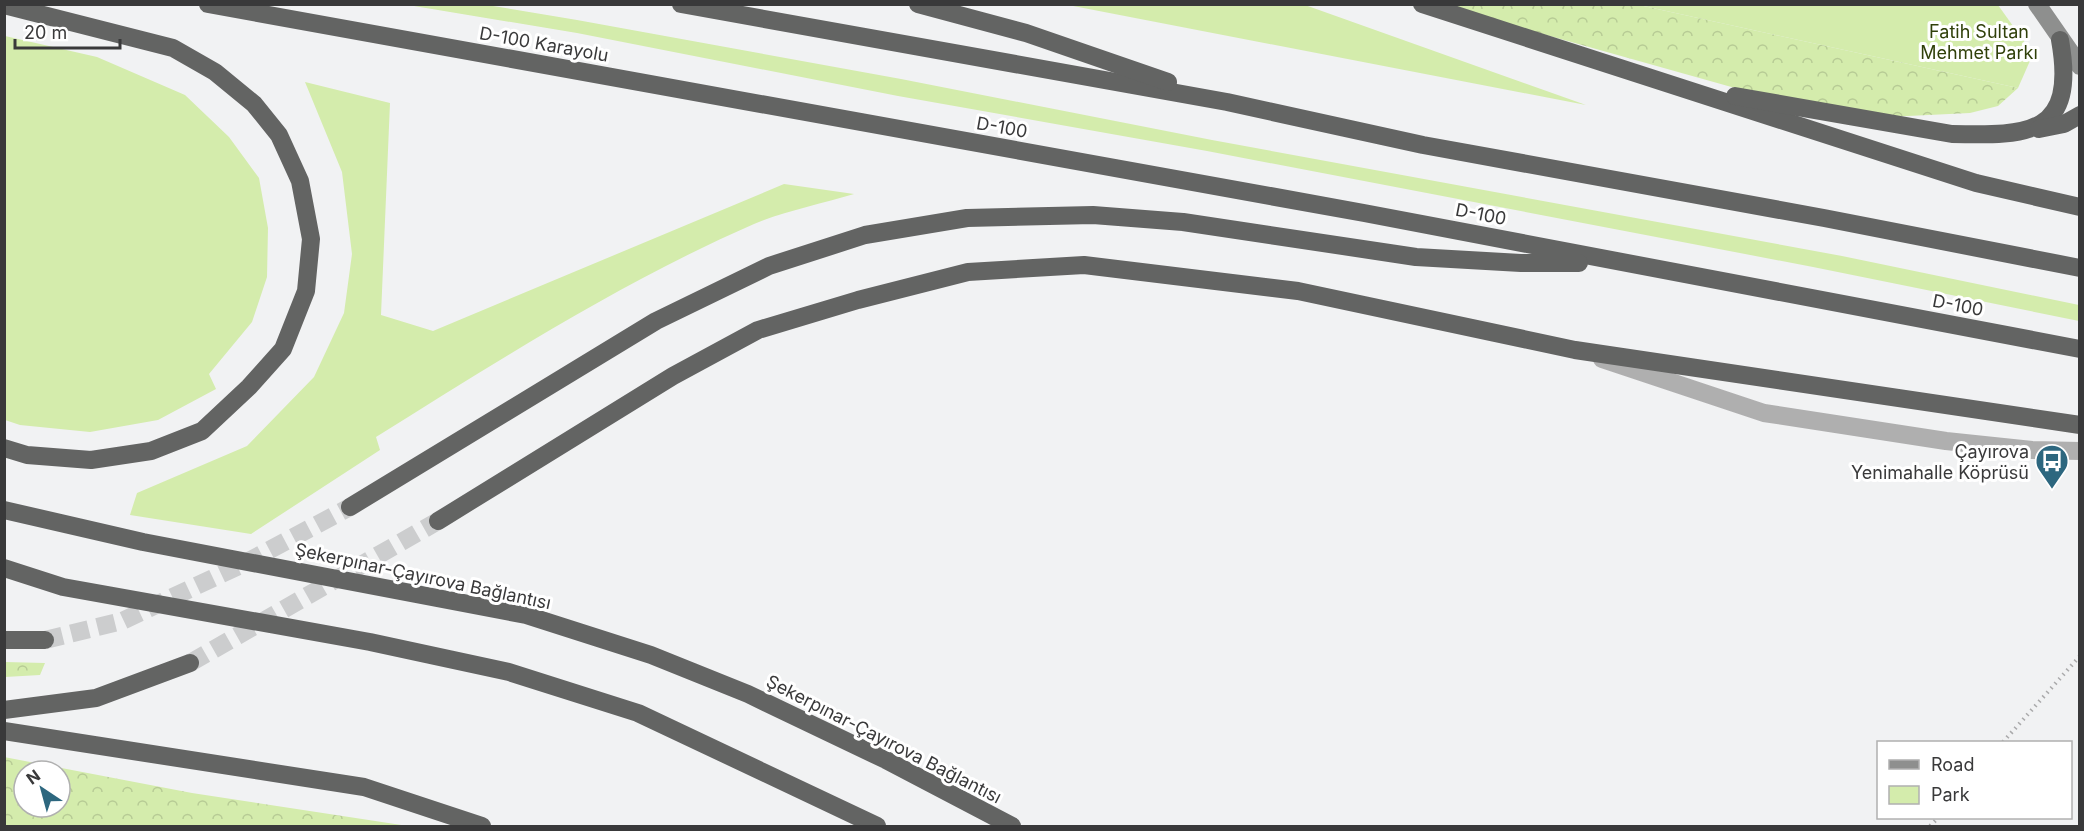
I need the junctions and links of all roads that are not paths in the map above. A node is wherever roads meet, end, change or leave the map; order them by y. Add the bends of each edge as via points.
1 (208, 4) edge
2 (681, 4) edge
3 (918, 4) edge
4 (1422, 4) edge
5 (2037, 4) edge
6 (4, 5) edge
7 (2060, 40) junction
8 (2079, 66) edge
9 (1664, 84) junction
10 (1227, 102) junction
11 (2079, 115) edge
12 (873, 125) joint
13 (2019, 133) junction
14 (2079, 207) edge
15 (1623, 263) junction
16 (2079, 268) edge
17 (2079, 349) edge
18 (1575, 350) junction
19 (2079, 425) edge
20 (4, 448) edge
21 (2079, 451) edge
22 (350, 507) tunnel mouth
23 (4, 510) edge
24 (438, 521) tunnel mouth
25 (4, 568) edge
26 (4, 640) edge
27 (45, 640) tunnel mouth
28 (190, 663) tunnel mouth
29 (4, 710) edge
30 (4, 730) edge
31 (482, 826) edge
32 (877, 826) edge
33 (1012, 826) edge

1 - 12 highway, D-100 Karayolu / D-100
2 - 10 highway
3 - 10 highway via 1026,33
4 - 9 highway
5 - 7 street
6 - 20 highway via 173,48 214,72 255,104 279,135 300,181 311,239 306,291 283,349 202,431 151,451 91,460 27,455
7 - 8 street
7 - 13 highway via 2065,75 2061,97 2053,115 2037,127
9 - 13 highway via 1952,134
9 - 14 highway via 1977,183
10 - 16 highway via 1423,145
11 - 13 highway via 2064,124
12 - 15 highway, D-100 / D-100
15 - 17 highway, D-100 / D-100
15 - 22 highway via 1416,257 1183,222 1094,215 967,218 865,236 769,266 656,321
18 - 19 highway
18 - 21 lane via 1764,413 1946,441
18 - 24 highway via 1298,291 1084,265 968,272 758,330 673,376
23 - 33 highway, Şekerpınar-Çayırova Bağlantısı via 143,542 526,615 651,655 748,694
25 - 32 highway via 63,587 370,642 509,672 638,713
26 - 27 highway
28 - 29 highway via 96,698
30 - 31 highway via 364,787

